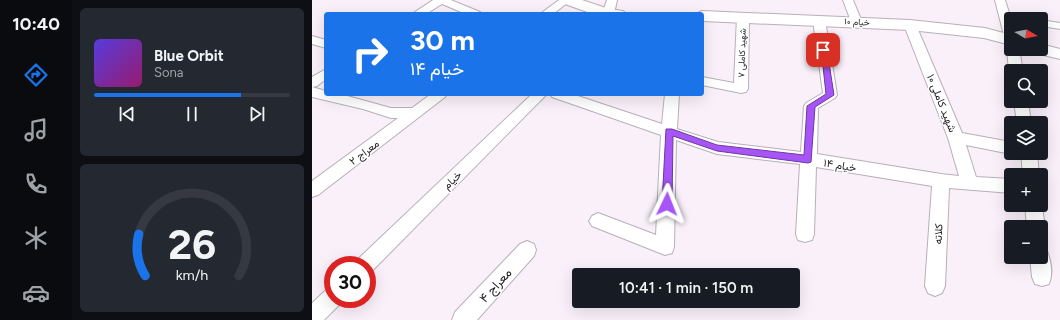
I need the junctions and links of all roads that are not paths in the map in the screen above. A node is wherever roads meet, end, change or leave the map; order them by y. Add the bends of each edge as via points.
1 (442, 0) edge
2 (567, 0) edge
3 (612, 0) edge
4 (848, 0) edge
5 (1000, 0) edge
6 (421, 12) edge
7 (471, 12) edge
8 (549, 12) edge
9 (602, 12) edge
10 (609, 12) edge
11 (1004, 13) edge
12 (704, 16) edge
13 (743, 17) junction
14 (819, 20) junction
15 (856, 22) junction
16 (1048, 24) edge
17 (910, 25) junction
18 (1060, 26) edge
19 (1004, 38) edge
20 (312, 40) edge
21 (324, 43) edge
22 (1048, 51) edge
23 (1060, 54) edge
24 (324, 74) edge
25 (704, 81) edge
26 (312, 83) edge
27 (312, 92) edge
28 (324, 95) edge
29 (329, 96) edge
30 (437, 96) edge
31 (538, 96) edge
32 (563, 96) edge
33 (672, 96) edge
34 (415, 113) junction
35 (669, 131) junction
36 (956, 138) junction
37 (1004, 147) edge
38 (808, 160) junction
39 (941, 181) junction
40 (970, 184) junction
41 (1004, 186) edge
42 (312, 190) edge
43 (598, 221) dead end
44 (805, 234) dead end
45 (527, 250) dead end
46 (374, 256) edge
47 (1041, 264) edge
48 (1042, 277) dead end
49 (935, 286) dead end
50 (324, 306) edge
51 (312, 317) edge
52 (463, 320) edge

1 - 6 street
1 - 7 street
2 - 8 street
2 - 9 street
3 - 10 street
4 - 15 street
5 - 11 street
12 - 13 street, خیام ۱۰
13 - 14 street, خیام ۱۰
13 - 25 street, شهید کاملی ۷ via 741,89
14 - 15 street, خیام ۱۰
14 - 38 street via 830,95 811,106
15 - 17 street, خیام ۱۰
16 - 18 street
17 - 19 street, خیام ۱۰ via 985,33
17 - 36 street, شهید کاملی ۱۰
20 - 21 street
22 - 23 street
24 - 26 street
27 - 28 street
29 - 34 street via 391,113
30 - 34 street, معراج ۲
31 - 46 street, خیام
32 - 35 street, خیام ۱۴
33 - 35 street
34 - 42 street, معراج ۲
35 - 38 street, خیام ۱۴ via 717,148
35 - 43 street via 665,247
36 - 37 street
36 - 40 street, شهید کاملی ۱۰
38 - 39 street, خیام ۱۴
38 - 44 street
39 - 40 street, خیام ۱۴
39 - 49 street, کلاته
40 - 41 street, خیام ۱۴
45 - 52 street, معراج ۴
47 - 48 street
50 - 51 street

